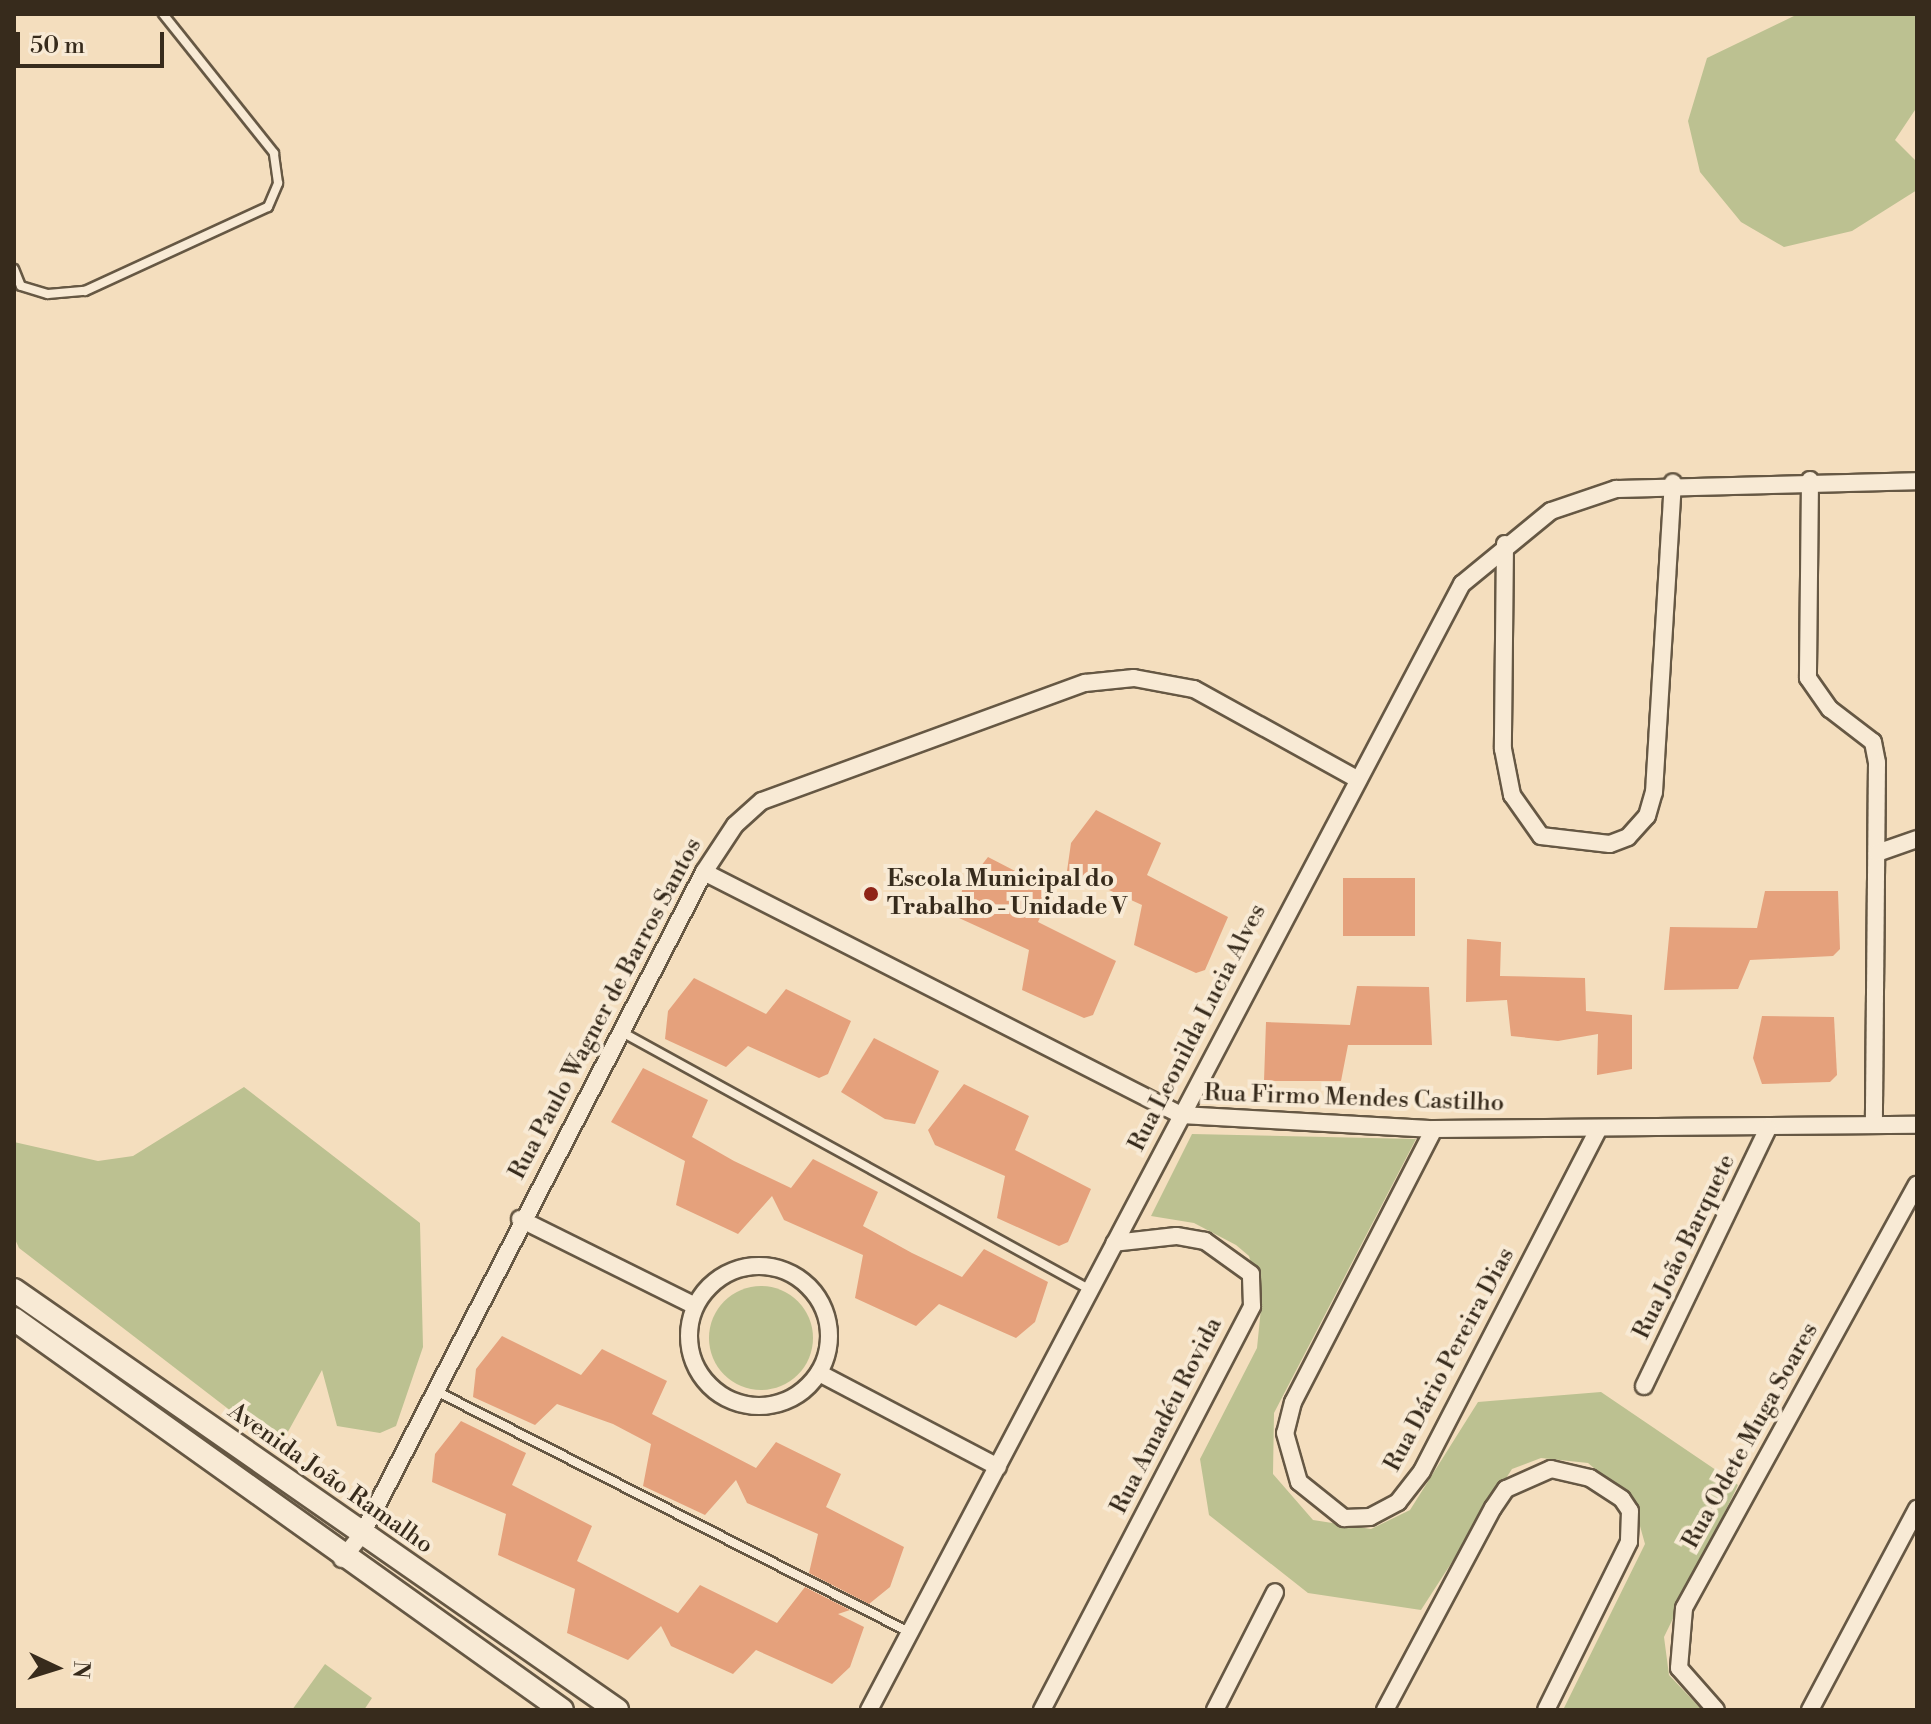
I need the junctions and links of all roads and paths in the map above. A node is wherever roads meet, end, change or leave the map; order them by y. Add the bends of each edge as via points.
1 (163, 14) edge
2 (14, 269) edge
3 (1810, 480) junction
4 (1917, 481) edge
5 (1673, 483) junction
6 (1505, 544) junction
7 (1355, 778) junction
8 (1917, 839) edge
9 (1877, 853) junction
10 (704, 872) junction
11 (618, 1029) junction
12 (1181, 1115) junction
13 (1874, 1125) junction
14 (1917, 1125) edge
15 (1768, 1128) junction
16 (1434, 1129) junction
17 (1598, 1130) junction
18 (1917, 1185) edge
19 (520, 1219) junction
20 (1114, 1243) junction
21 (1089, 1289) junction
22 (14, 1290) edge
23 (695, 1306) junction
24 (14, 1319) edge
25 (819, 1373) junction
26 (1644, 1386) dead end
27 (432, 1388) junction
28 (998, 1467) junction
29 (1917, 1509) edge
30 (362, 1534) junction
31 (342, 1559) junction
32 (1275, 1592) dead end
33 (911, 1633) junction
34 (562, 1710) edge
35 (617, 1710) edge
36 (869, 1710) edge
37 (1042, 1710) edge
38 (1215, 1710) edge
39 (1385, 1710) edge
40 (1546, 1710) edge
41 (1716, 1710) edge
42 (1810, 1710) edge

1 - 2 lane via 274,153 278,183 268,207 85,291 48,294 21,286
3 - 4 street, Rua Leonilda Lucia Alves
3 - 5 street, Rua Leonilda Lucia Alves
3 - 9 street via 1808,678 1830,709 1873,742
5 - 6 street, Rua Leonilda Lucia Alves via 1616,489 1551,511
5 - 6 street via 1654,792 1647,816 1628,837 1610,844 1541,836 1512,795 1503,749
6 - 7 street, Rua Leonilda Lucia Alves via 1462,584
7 - 10 street, Rua Paulo Wagner de Barros Santos via 1194,689 1134,678 1085,683 762,801 735,825
7 - 12 street, Rua Leonilda Lucia Alves
8 - 9 street
9 - 13 street
10 - 11 street, Rua Paulo Wagner de Barros Santos
10 - 12 street, Rua Firmo Mendes Castilho
11 - 19 street, Rua Paulo Wagner de Barros Santos
11 - 21 lane
12 - 16 street, Rua Firmo Mendes Castilho
12 - 20 street, Rua Leonilda Lucia Alves
13 - 14 street, Rua Firmo Mendes Castilho
13 - 15 street, Rua Firmo Mendes Castilho
15 - 17 street, Rua Firmo Mendes Castilho
15 - 26 street, Rua João Barquete
16 - 17 street, Rua Firmo Mendes Castilho
16 - 17 street, Rua Dário Pereira Dias via 1293,1402 1285,1433 1299,1482 1344,1518 1370,1517 1398,1502 1422,1471
18 - 41 street, Rua Odete Muga Soares via 1684,1608 1679,1668
19 - 23 street
19 - 27 street, Rua Paulo Wagner de Barros Santos
20 - 21 street, Rua Leonilda Lucia Alves
20 - 37 street, Rua Amadéu Rovida via 1176,1236 1205,1241 1251,1274 1252,1306
21 - 28 street, Rua Leonilda Lucia Alves
22 - 30 street, Avenida João Ramalho
23 - 25 street via 690,1353 699,1375 726,1398 760,1407 783,1403
23 - 25 street via 730,1271 780,1269 803,1281 828,1323
24 - 31 street
25 - 28 street
27 - 30 street, Rua Paulo Wagner de Barros Santos
27 - 33 lane
28 - 33 street, Rua Leonilda Lucia Alves
29 - 42 street
30 - 31 street, Rua Paulo Wagner de Barros Santos
30 - 35 street, Avenida João Ramalho
31 - 34 street
32 - 38 street
33 - 36 street, Rua Leonilda Lucia Alves
39 - 40 street via 1506,1489 1551,1469 1590,1478 1622,1499 1630,1511 1629,1542

